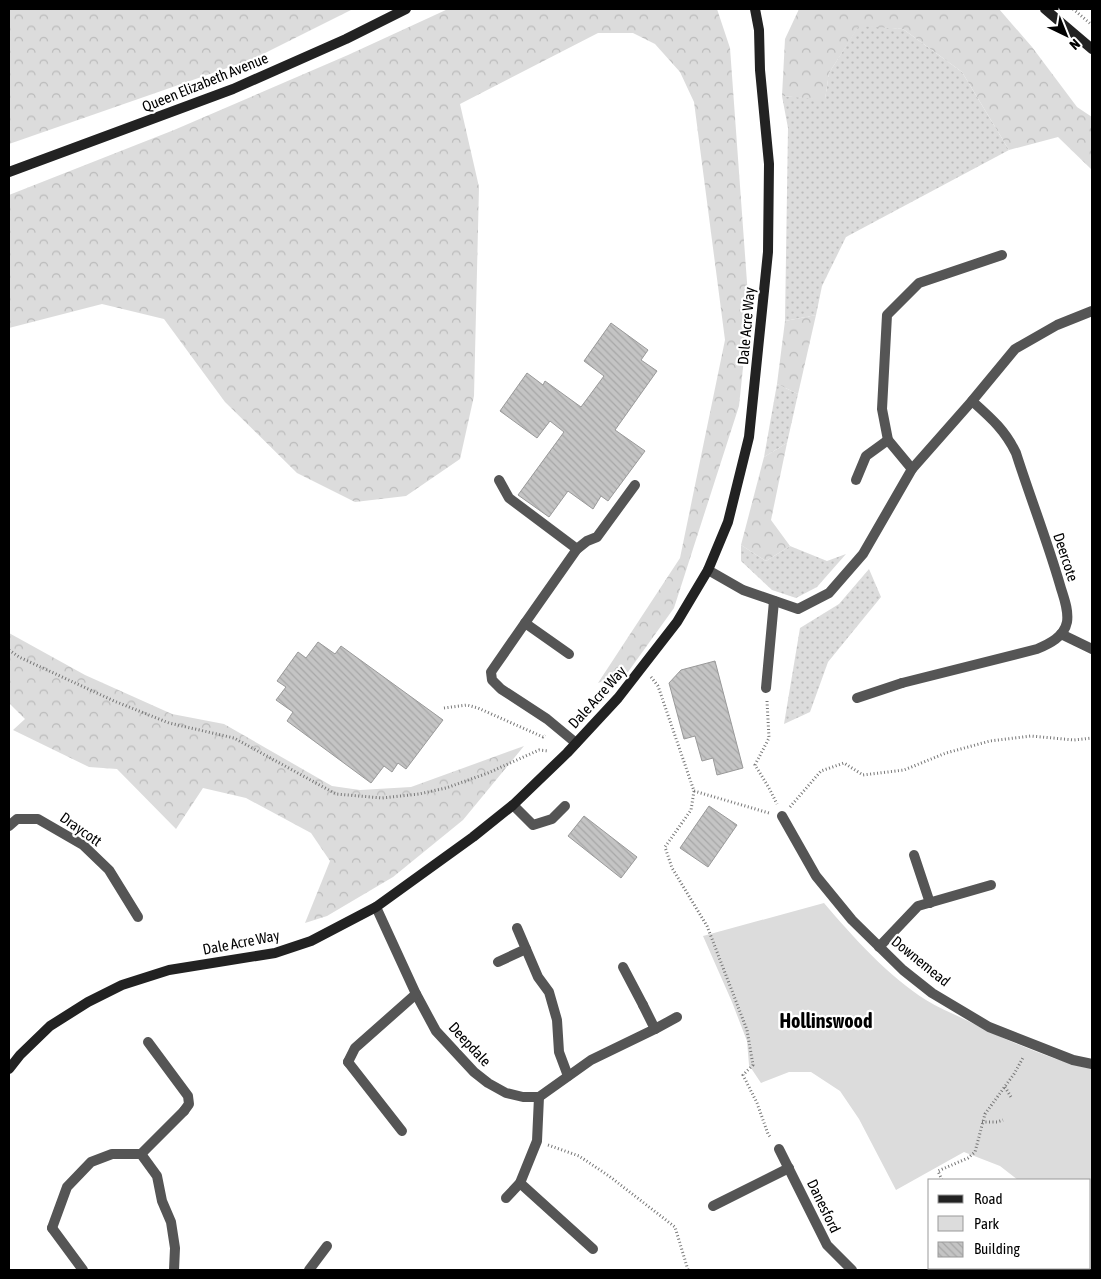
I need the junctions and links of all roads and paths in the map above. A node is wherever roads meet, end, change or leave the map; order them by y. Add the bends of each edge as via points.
1 (406, 9) edge
2 (755, 9) edge
3 (763, 9) edge
4 (1045, 9) edge
5 (1073, 9) edge
6 (1092, 25) edge
7 (759, 30) junction
8 (1092, 50) edge
9 (9, 172) edge
10 (1002, 255) dead end
11 (1092, 311) edge
12 (972, 401) junction
13 (888, 440) junction
14 (912, 469) junction
15 (499, 480) dead end
16 (856, 480) dead end
17 (635, 484) dead end
18 (577, 548) junction
19 (708, 570) junction
20 (774, 601) junction
21 (525, 623) junction
22 (1062, 634) junction
23 (1092, 649) edge
24 (9, 650) edge
25 (570, 654) dead end
26 (644, 667) junction
27 (766, 688) joint
28 (857, 698) dead end
29 (444, 708) dead end
30 (558, 727) junction
31 (1092, 738) edge
32 (576, 743) junction
33 (567, 753) junction
34 (694, 791) junction
35 (512, 805) junction
36 (565, 806) dead end
37 (782, 816) junction
38 (9, 825) edge
39 (914, 855) dead end
40 (991, 885) dead end
41 (930, 903) junction
42 (376, 907) junction
43 (138, 917) dead end
44 (517, 928) dead end
45 (879, 947) junction
46 (526, 949) junction
47 (498, 962) dead end
48 (623, 967) dead end
49 (416, 994) junction
50 (677, 1017) dead end
51 (655, 1029) junction
52 (148, 1042) dead end
53 (1029, 1044) junction
54 (1092, 1064) edge
55 (9, 1069) edge
56 (568, 1076) junction
57 (1005, 1087) junction
58 (539, 1097) junction
59 (1011, 1097) dead end
60 (1003, 1120) dead end
61 (982, 1122) junction
62 (402, 1131) dead end
63 (537, 1141) junction
64 (779, 1149) joint
65 (141, 1154) junction
66 (789, 1168) junction
67 (942, 1179) edge
68 (520, 1183) junction
69 (506, 1198) dead end
70 (713, 1206) dead end
71 (327, 1246) dead end
72 (592, 1250) dead end
73 (83, 1270) edge
74 (174, 1270) edge
75 (309, 1270) edge
76 (688, 1270) edge
77 (852, 1270) edge

1 - 9 street, Queen Elizabeth Avenue via 233,89
2 - 7 street, Dale Acre Way
3 - 7 street, Dale Acre Way
4 - 8 street
5 - 6 path
7 - 19 street, Dale Acre Way via 769,164 767,261 749,438 728,522
10 - 13 street via 919,283 887,315 882,409
11 - 12 street via 1057,325 1014,349
12 - 14 street
12 - 22 street, Deercote via 1009,438 1016,453 1067,610 1067,623
13 - 14 street
13 - 16 street via 866,456
14 - 20 street via 863,554 829,593 798,608
15 - 18 street via 509,498
17 - 18 street via 597,537
18 - 21 street
19 - 20 street via 743,590
19 - 26 street, Dale Acre Way via 677,622
20 - 27 street
21 - 25 street
21 - 30 street via 491,672 492,680
22 - 23 street
22 - 28 street via 1037,649 902,683
24 - 33 path via 114,701 169,723 234,738 336,794 382,798 419,794 488,773 539,750
26 - 32 street, Dale Acre Way
26 - 34 path via 658,686
27 - 37 path via 768,738 756,766
29 - 30 path via 467,705 478,708 543,737
30 - 32 street
31 - 37 path via 1074,740 1031,736 990,741 946,753 904,770 863,775 844,763 821,771
32 - 33 street, Dale Acre Way
33 - 35 street, Dale Acre Way
34 - 37 path
34 - 64 path via 691,810 665,846 672,868 707,926 737,1003 747,1030 753,1065 743,1075 768,1134
35 - 36 street via 533,825 552,819
35 - 42 street, Dale Acre Way
37 - 45 street, Downemead via 816,876
38 - 43 street, Draycott via 17,819 38,818 84,845 109,870
39 - 41 street
40 - 41 street
41 - 45 street via 918,906
42 - 49 street, Deepdale
42 - 55 street, Dale Acre Way via 311,941 275,953 169,970 122,985 50,1026
44 - 46 street
45 - 53 street, Downemead via 932,993 989,1027
46 - 47 street
46 - 56 street via 554,1007 560,1052
48 - 51 street
49 - 58 street, Deepdale via 436,1031 488,1084 506,1093
49 - 62 street via 355,1048 348,1062
50 - 51 street
51 - 56 street via 591,1060
52 - 65 street via 188,1096 189,1104
53 - 54 street, Downemead
53 - 57 path
56 - 58 street
57 - 59 path
57 - 61 path
58 - 63 street
60 - 61 path
61 - 67 path via 975,1152 938,1171
63 - 68 street
63 - 76 path via 579,1156 675,1228
64 - 66 street, Danesford
65 - 73 street via 112,1154 90,1162 67,1187 52,1228
65 - 74 street via 157,1176 171,1222
66 - 70 street
66 - 77 street, Danesford via 827,1245
68 - 69 street
68 - 72 street
71 - 75 street

